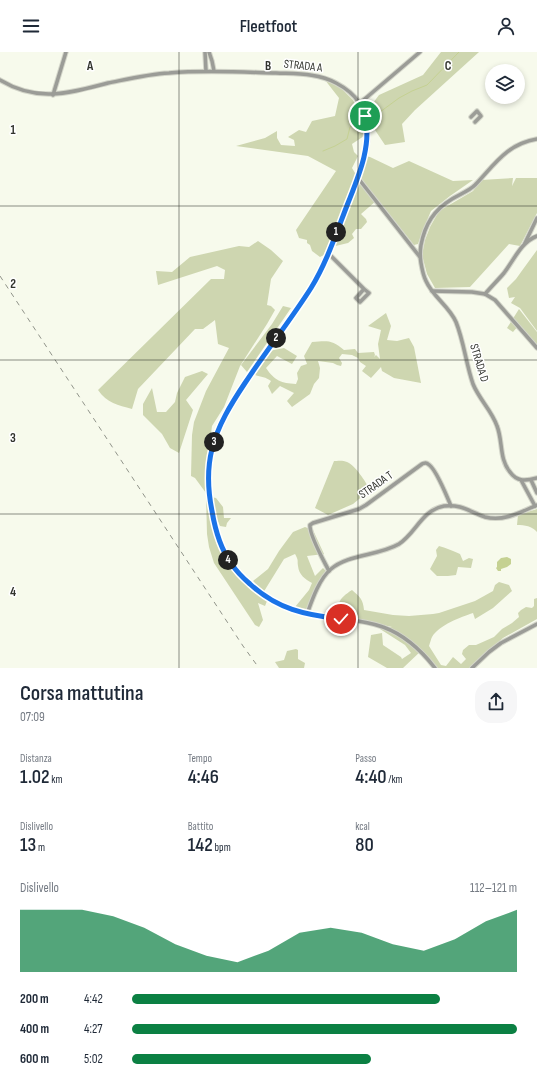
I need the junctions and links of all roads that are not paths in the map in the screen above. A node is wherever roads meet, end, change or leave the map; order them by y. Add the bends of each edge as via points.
1 (66, 52) edge
2 (205, 52) edge
3 (208, 52) edge
4 (420, 52) edge
5 (206, 71) junction
6 (214, 71) junction
7 (0, 80) edge
8 (53, 95) junction
9 (360, 103) junction
10 (471, 117) dead end
11 (475, 122) dead end
12 (537, 139) edge
13 (358, 178) junction
14 (537, 218) edge
15 (535, 224) edge
16 (537, 236) edge
17 (525, 244) junction
18 (328, 253) junction
19 (420, 257) junction
20 (364, 289) dead end
21 (432, 291) junction
22 (485, 294) junction
23 (537, 348) edge
24 (537, 478) edge
25 (521, 480) junction
26 (531, 480) junction
27 (537, 493) edge
28 (536, 505) edge
29 (451, 506) junction
30 (329, 570) junction
31 (307, 614) junction
32 (537, 624) edge
33 (435, 668) edge
34 (472, 668) edge

1 - 8 street
2 - 5 street
3 - 6 street
4 - 9 street
5 - 6 street, STRADA A
5 - 8 street, STRADA A via 154,74
6 - 9 street, STRADA A via 320,77 337,83
7 - 8 street, STRADA A via 27,92
9 - 13 street, STRADA A via 368,132
10 - 11 street via 477,111 481,116
12 - 19 street, STRADA D via 514,146 473,187 438,208 425,230
13 - 18 street, STRADA A
13 - 19 street, STRADA D
14 - 15 street
15 - 17 street
16 - 17 street
17 - 22 street
18 - 20 street
18 - 31 street, STRADA A via 311,287 227,411 213,445 209,472 214,521 220,544 230,562 265,597 284,607
19 - 21 street, STRADA D via 424,276
21 - 22 street
21 - 25 street, STRADA D via 455,321 474,386 498,426 504,463 511,474
22 - 23 street via 495,300
24 - 26 street
25 - 26 street
25 - 28 street
26 - 27 street
28 - 29 street via 508,517 497,518
29 - 30 street via 439,507 428,513 397,545 346,561
29 - 30 street, STRADA T via 429,464 421,464 366,506 310,525 317,547
30 - 31 street via 314,594
31 - 33 street, STRADA A via 367,622 399,634 420,650
32 - 34 street via 500,643

